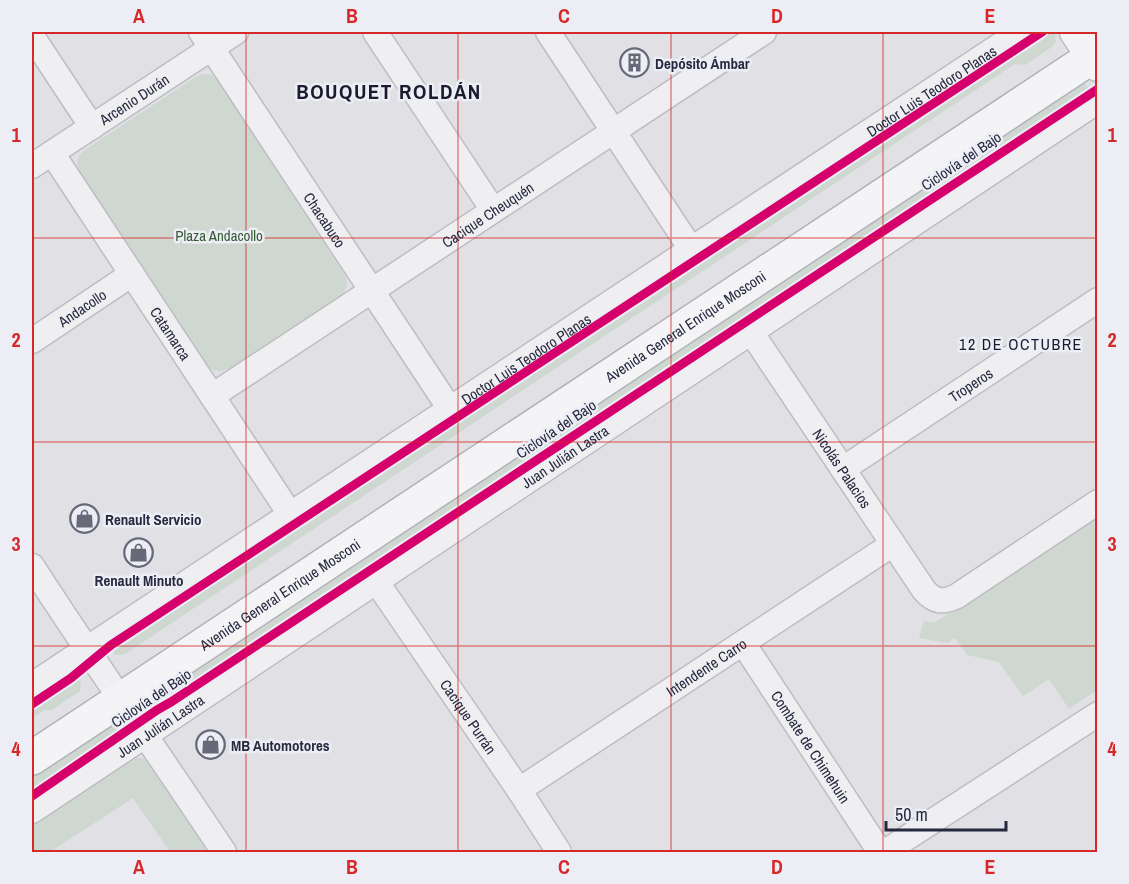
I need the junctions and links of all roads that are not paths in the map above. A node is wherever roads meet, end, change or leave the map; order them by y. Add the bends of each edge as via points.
1 (236, 32) edge
2 (375, 32) edge
3 (548, 32) edge
4 (764, 32) edge
5 (1020, 32) edge
6 (32, 36) edge
7 (206, 40) edge
8 (1089, 46) edge
9 (1098, 101) edge
10 (92, 127) junction
11 (613, 131) junction
12 (52, 153) junction
13 (32, 166) edge
14 (493, 210) junction
15 (691, 249) junction
16 (132, 274) junction
17 (372, 290) junction
18 (1098, 300) edge
19 (751, 332) junction
20 (32, 341) edge
21 (212, 396) junction
22 (450, 409) junction
23 (843, 469) junction
24 (1098, 502) edge
25 (290, 514) junction
26 (893, 544) junction
27 (32, 566) edge
28 (376, 581) junction
29 (743, 643) junction
30 (86, 649) junction
31 (32, 685) edge
32 (115, 691) junction
33 (1098, 714) edge
34 (146, 734) junction
35 (32, 735) edge
36 (32, 758) edge
37 (519, 789) junction
38 (32, 811) edge
39 (224, 852) edge
40 (560, 852) edge
41 (880, 852) edge
42 (885, 852) edge

1 - 7 street, Arcenio Durán
2 - 14 street
3 - 11 street
4 - 11 street, Cacique Cheuquén
5 - 15 street, Doctor Luis Teodoro Planas
6 - 10 street
7 - 10 street, Arcenio Durán
7 - 17 street, Chacabuco
8 - 32 highway, Avenida General Enrique Mosconi
9 - 19 street, Juan Julián Lastra
10 - 12 street, Arcenio Durán
11 - 14 street, Cacique Cheuquén
11 - 15 street
12 - 13 street, Arcenio Durán
12 - 16 street, Catamarca
14 - 17 street, Cacique Cheuquén
15 - 22 street, Doctor Luis Teodoro Planas
16 - 20 street, Andacollo
16 - 21 street, Catamarca
17 - 21 street, Cacique Cheuquén
17 - 22 street, Chacabuco
18 - 23 street, Troperos
19 - 23 street, Nicolás Palacios
19 - 28 street, Juan Julián Lastra
21 - 25 street, Catamarca
22 - 25 street, Doctor Luis Teodoro Planas
23 - 26 street, Nicolás Palacios
24 - 26 street, Nicolás Palacios via 957,596 943,601 932,599 924,590
25 - 30 street, Doctor Luis Teodoro Planas
26 - 29 street, Intendente Carro
27 - 30 street
28 - 34 street, Juan Julián Lastra
28 - 37 street, Cacique Purrán
29 - 37 street, Intendente Carro
29 - 41 street, Combate de Chimehuin
30 - 31 street, Doctor Luis Teodoro Planas
30 - 32 street
32 - 34 street
32 - 35 highway, Avenida General Enrique Mosconi
32 - 36 highway, Avenida General Enrique Mosconi
33 - 42 street
34 - 38 street, Juan Julián Lastra
34 - 39 street
37 - 40 street, Cacique Purrán

